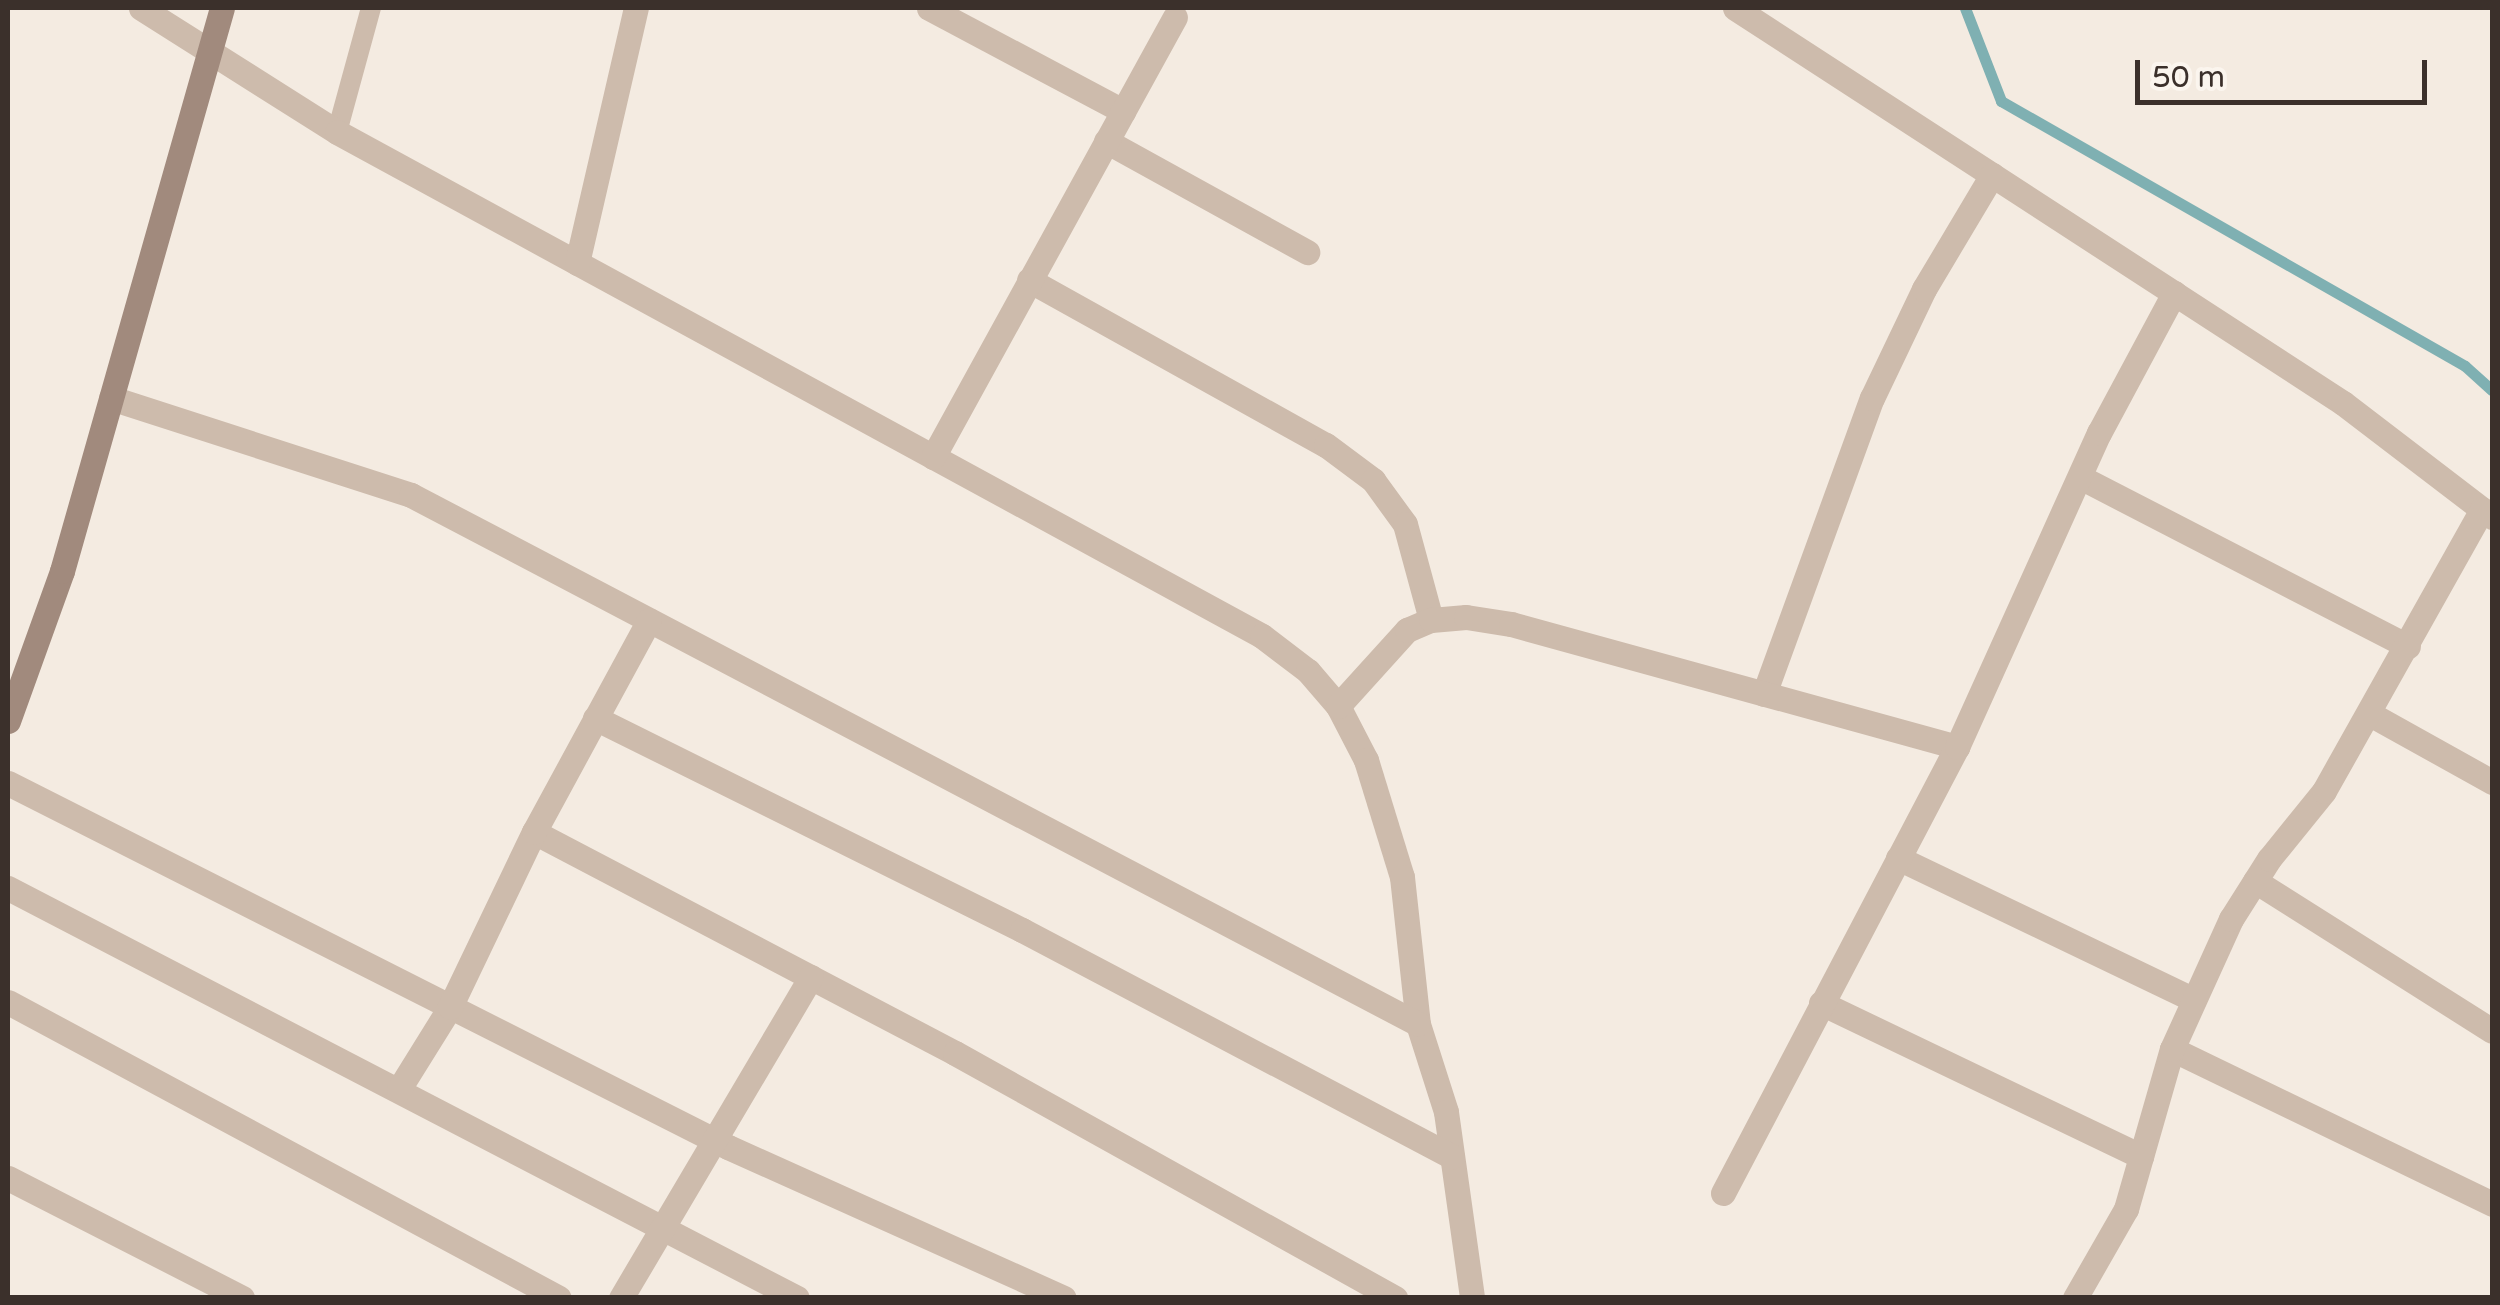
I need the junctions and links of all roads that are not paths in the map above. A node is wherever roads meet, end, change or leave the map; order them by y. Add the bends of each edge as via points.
1 (141, 8) edge
2 (222, 8) edge
3 (371, 8) edge
4 (636, 8) edge
5 (929, 8) edge
6 (1735, 8) edge
7 (1175, 17) dead end
8 (210, 51) junction
9 (1123, 111) junction
10 (337, 132) junction
11 (1106, 141) junction
12 (1992, 175) junction
13 (1306, 252) dead end
14 (578, 263) junction
15 (1029, 280) junction
16 (2174, 293) junction
17 (111, 398) junction
18 (933, 458) junction
19 (2080, 478) junction
20 (2487, 513) edge
21 (649, 620) junction
22 (1431, 620) junction
23 (2408, 646) junction
24 (1764, 694) junction
25 (1338, 706) junction
26 (2370, 714) junction
27 (595, 718) junction
28 (8, 722) edge
29 (1957, 747) junction
30 (2492, 782) edge
31 (8, 783) edge
32 (534, 832) junction
33 (1898, 858) junction
34 (2255, 881) junction
35 (8, 888) edge
36 (811, 977) junction
37 (2194, 1000) junction
38 (8, 1002) edge
39 (1821, 1003) junction
40 (450, 1007) junction
41 (1418, 1024) junction
42 (2492, 1032) edge
43 (2172, 1049) junction
44 (399, 1089) junction
45 (714, 1140) junction
46 (2141, 1156) junction
47 (1452, 1157) junction
48 (8, 1178) edge
49 (1723, 1192) dead end
50 (2492, 1204) edge
51 (664, 1225) junction
52 (242, 1298) edge
53 (559, 1298) edge
54 (621, 1298) edge
55 (797, 1298) edge
56 (1064, 1298) edge
57 (1395, 1298) edge
58 (1472, 1298) edge
59 (2075, 1298) edge

1 - 8 street
2 - 8 street
3 - 10 lane
4 - 14 street
5 - 9 street
6 - 12 street
7 - 9 street
8 - 10 street
8 - 17 street
9 - 11 street
10 - 14 street
11 - 13 street
11 - 15 street
12 - 16 street
12 - 24 street via 1924,289 1872,398
14 - 18 street
15 - 18 street
15 - 22 street via 1326,445 1372,480 1406,524
16 - 19 street
16 - 20 street via 2343,403
17 - 21 street via 411,495
17 - 28 street via 62,571
18 - 25 street via 1262,636 1308,671
19 - 23 street
19 - 29 street
20 - 23 street
21 - 27 street
21 - 41 street
22 - 24 street via 1466,616 1511,624
22 - 25 street via 1407,630
23 - 26 street
24 - 29 street
25 - 41 street via 1366,760 1402,878
26 - 30 street
26 - 34 street via 2324,791
27 - 32 street
27 - 47 street via 1022,930
29 - 33 street
31 - 40 street
32 - 36 street
32 - 40 street
33 - 37 street
33 - 39 street
34 - 37 street
34 - 42 street
35 - 44 street
36 - 45 street
36 - 57 street
37 - 43 street
38 - 53 street
39 - 46 street
39 - 49 street
40 - 44 street
40 - 45 street
41 - 47 street via 1446,1112
43 - 46 street
43 - 50 street
44 - 51 street
45 - 51 street
45 - 56 street
46 - 59 street via 2113,1238
47 - 58 street
48 - 52 street
51 - 54 street
51 - 55 street

